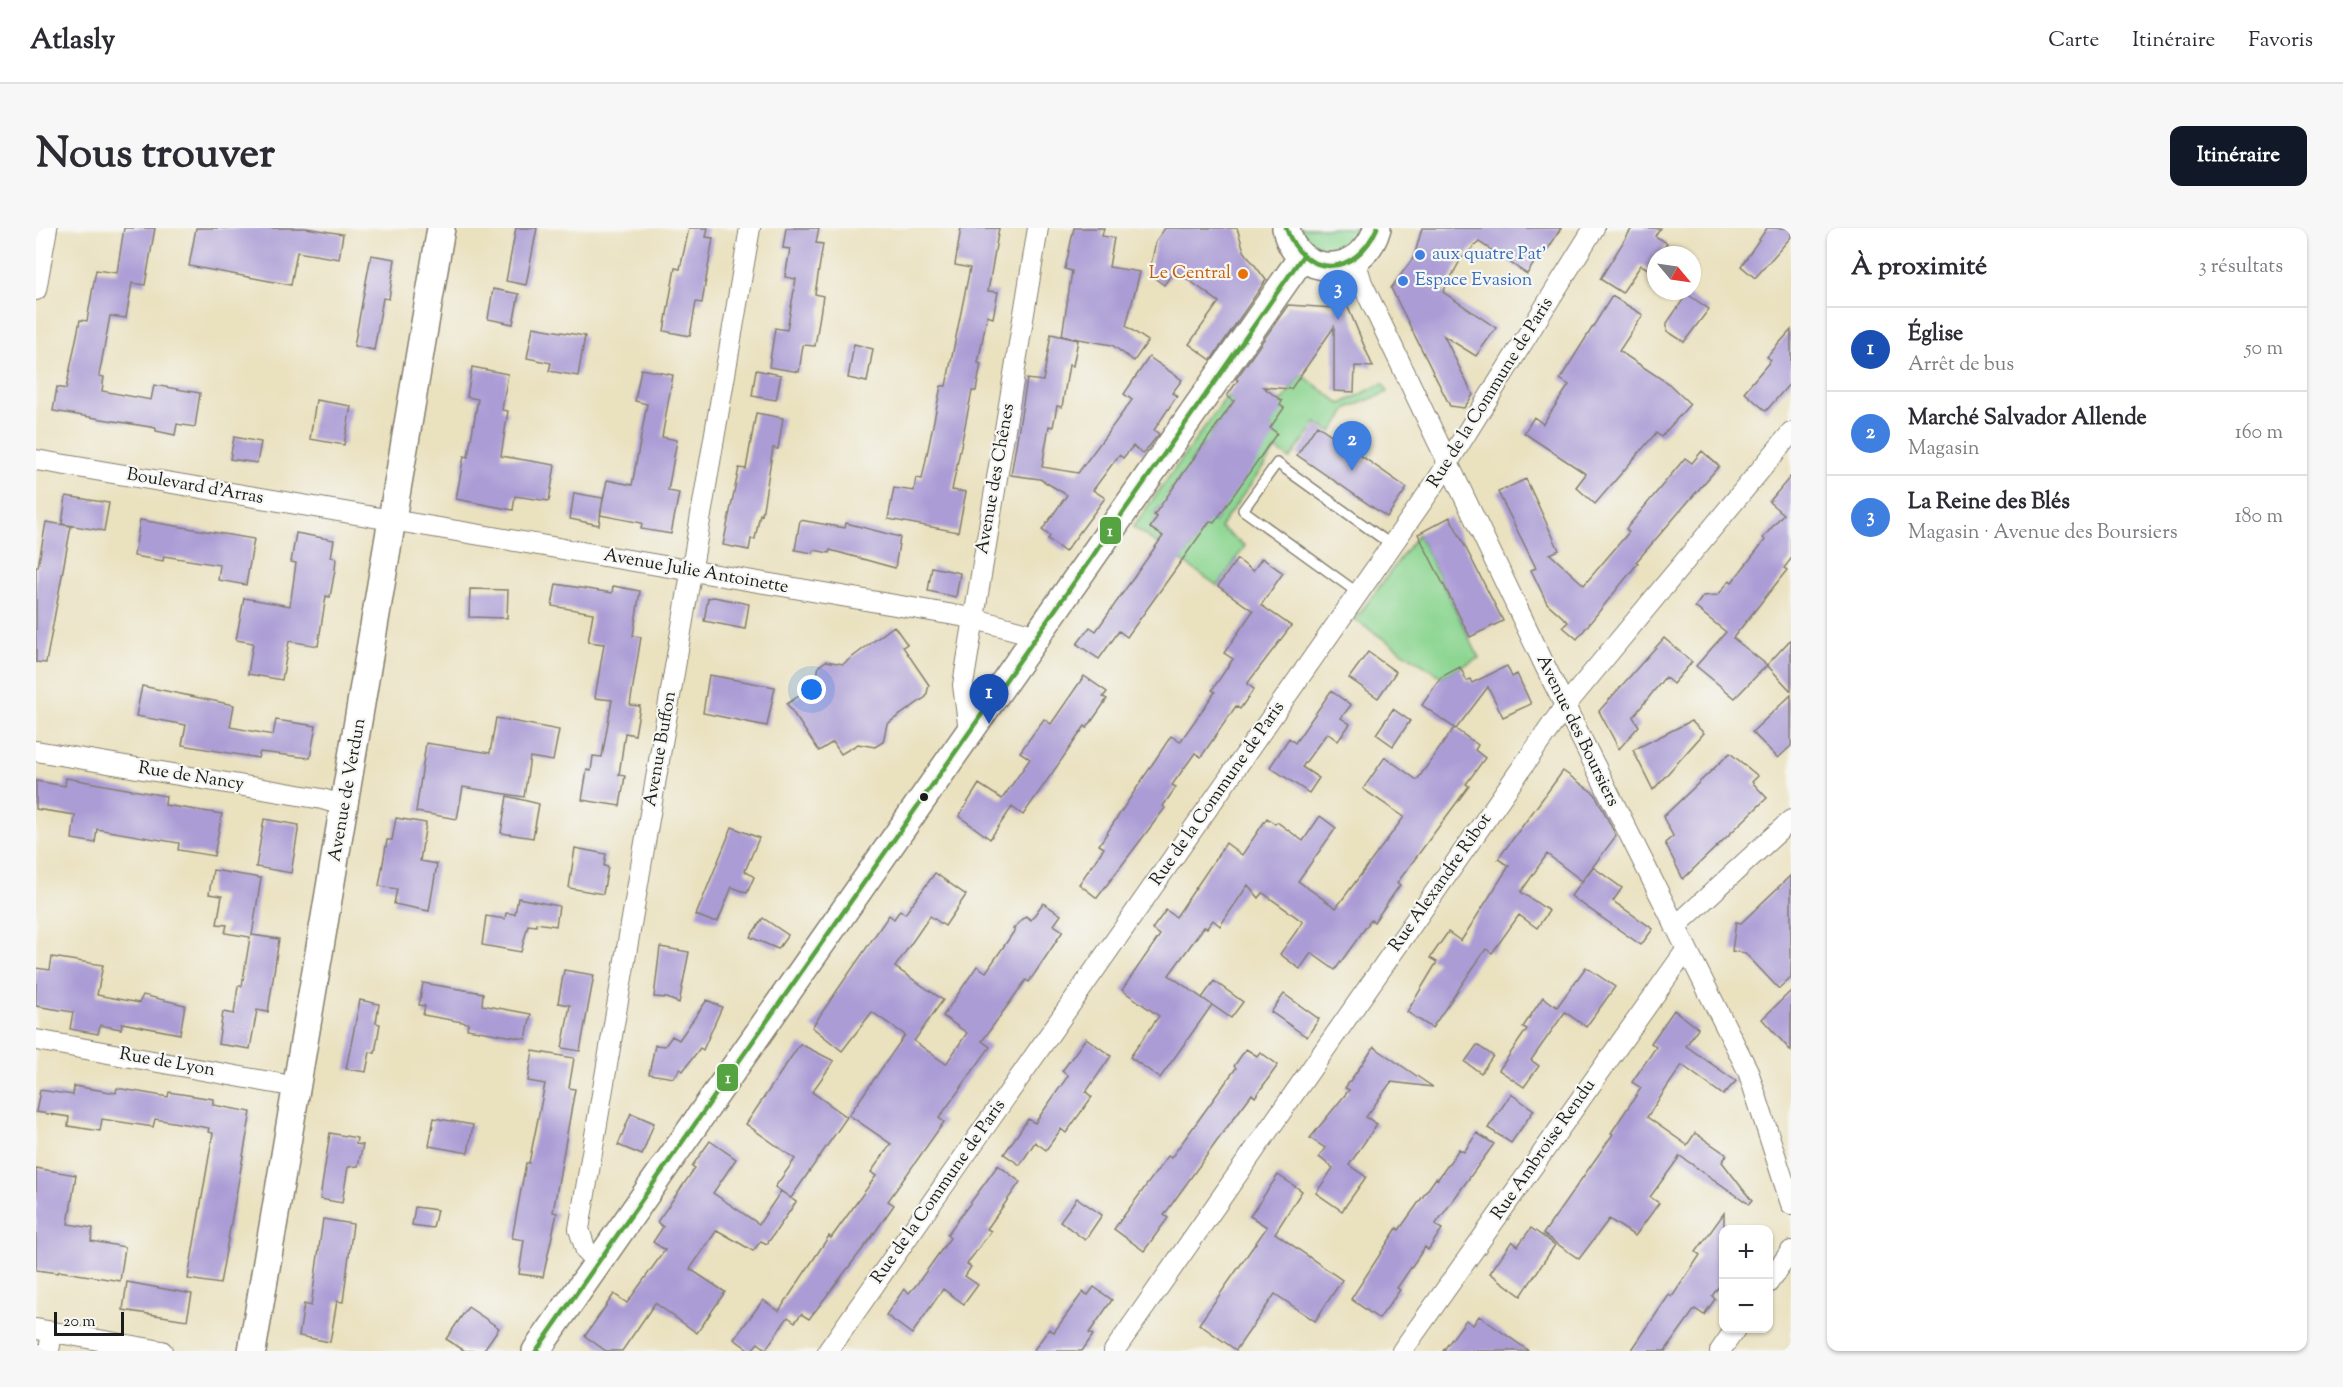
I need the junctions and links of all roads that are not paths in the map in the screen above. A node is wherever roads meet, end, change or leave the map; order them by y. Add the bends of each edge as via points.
1 (47, 228) edge
2 (441, 228) edge
3 (750, 228) edge
4 (1038, 228) edge
5 (1286, 228) edge
6 (1377, 228) edge
7 (1594, 228) edge
8 (1302, 257) junction
9 (1355, 260) junction
10 (36, 290) edge
11 (1791, 433) edge
12 (36, 460) edge
13 (1449, 462) junction
14 (354, 513) joint
15 (393, 521) junction
16 (1392, 546) junction
17 (691, 571) junction
18 (1358, 593) junction
19 (972, 618) junction
20 (1037, 636) junction
21 (1565, 706) junction
22 (969, 731) junction
23 (36, 751) edge
24 (345, 806) junction
25 (1791, 820) edge
26 (1675, 927) junction
27 (1687, 949) junction
28 (36, 1040) edge
29 (297, 1087) junction
30 (1791, 1204) edge
31 (1791, 1251) edge
32 (598, 1264) junction
33 (1770, 1279) edge
34 (1733, 1333) edge
35 (46, 1337) edge
36 (542, 1349) edge
37 (162, 1351) edge
38 (252, 1351) edge
39 (828, 1351) edge
40 (1114, 1351) edge
41 (1402, 1351) edge
42 (1720, 1351) edge

1 - 10 street
2 - 15 street, Avenue de Verdun
3 - 17 street, Avenue Buffon
4 - 19 street, Avenue des Chênes
5 - 8 street via 1293,247
6 - 9 street via 1367,251
7 - 13 street, Rue de la Commune de Paris
8 - 9 street via 1328,267
8 - 20 street
9 - 13 street, Avenue des Boursiers via 1362,283
11 - 21 street, Rue Alexandre Ribot
12 - 14 street, Boulevard d'Arras
13 - 16 street, Rue de la Commune de Paris
13 - 21 street, Avenue des Boursiers
14 - 15 street, Avenue Julie Antoinette
15 - 17 street, Avenue Julie Antoinette
15 - 24 street, Avenue de Verdun
16 - 18 street, Rue de la Commune de Paris
16 - 18 lane via 1277,463 1243,510
17 - 19 street, Avenue Julie Antoinette
17 - 32 street, Avenue Buffon via 579,1229 586,1251
18 - 39 street, Rue de la Commune de Paris
19 - 20 street, Avenue Julie Antoinette
19 - 22 street, Avenue des Chênes via 963,685
20 - 22 street
21 - 26 street, Avenue des Boursiers
21 - 40 street, Rue Alexandre Ribot
22 - 32 street
23 - 24 street, Rue de Nancy
24 - 29 street, Avenue de Verdun
25 - 26 street
26 - 27 street, Avenue des Boursiers
27 - 30 street, Avenue des Boursiers via 1748,1071
27 - 41 street, Rue Ambroise Rendu
28 - 29 street, Rue de Lyon
29 - 38 street, Avenue de Verdun
31 - 33 street
32 - 36 street
34 - 42 street
35 - 37 street

